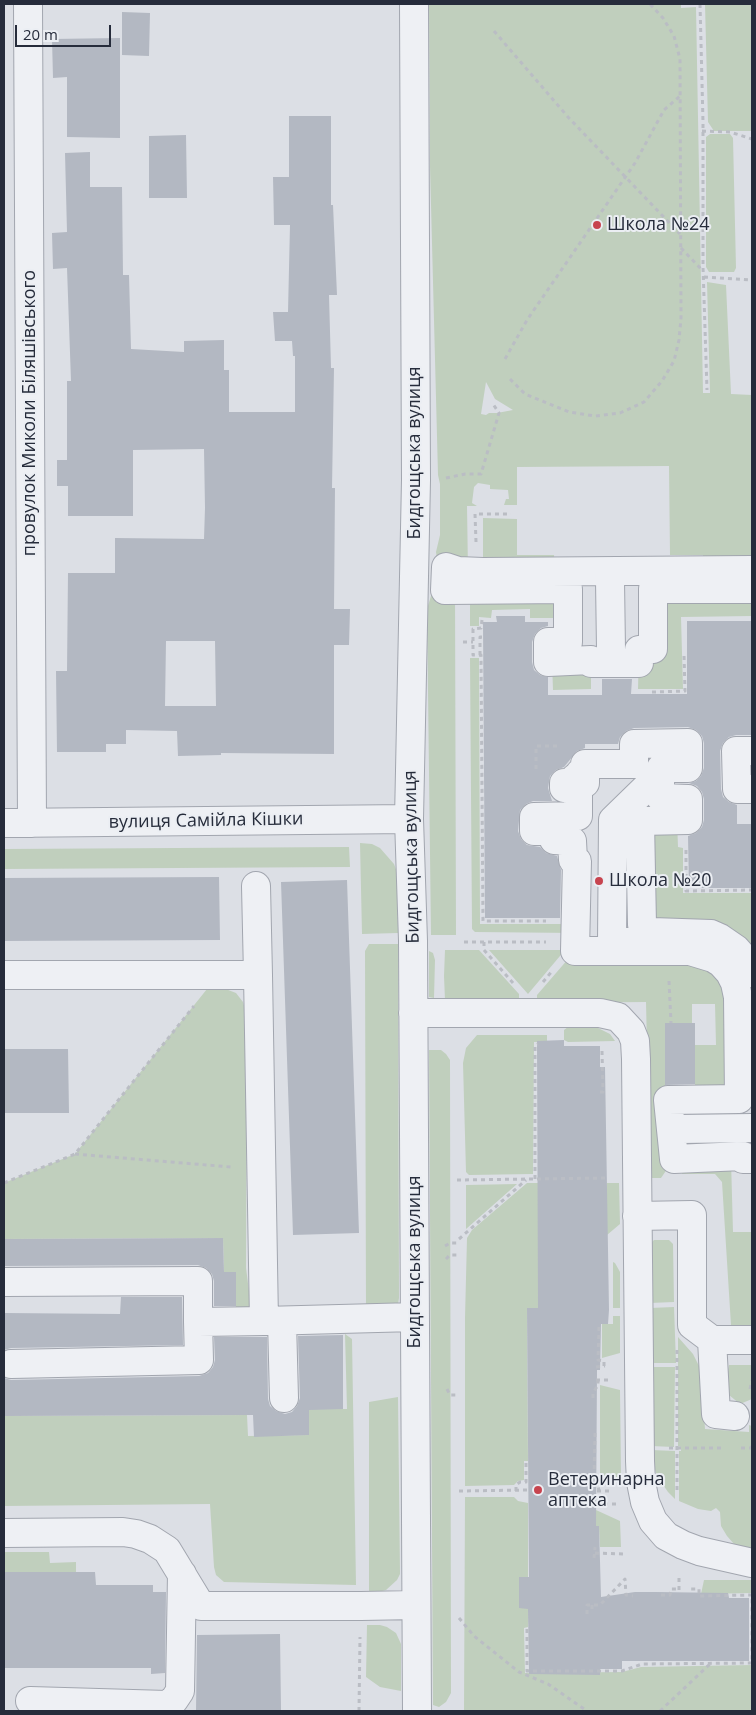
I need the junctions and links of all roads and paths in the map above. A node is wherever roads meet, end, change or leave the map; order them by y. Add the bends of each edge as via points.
1 (28, 4) edge
2 (414, 4) edge
3 (650, 4) edge
4 (700, 4) edge
5 (494, 31) dead end
6 (680, 95) junction
7 (702, 131) junction
8 (752, 139) edge
9 (626, 177) junction
10 (681, 234) junction
11 (681, 247) junction
12 (703, 271) junction
13 (704, 277) junction
14 (752, 280) edge
15 (505, 359) dead end
16 (510, 379) dead end
17 (707, 390) dead end
18 (493, 404) dead end
19 (465, 474) dead end
20 (512, 514) dead end
21 (752, 570) edge
22 (414, 578) junction
23 (445, 578) junction
24 (476, 580) junction
25 (610, 580) junction
26 (752, 580) edge
27 (752, 589) edge
28 (484, 637) dead end
29 (463, 642) dead end
30 (473, 642) dead end
31 (610, 650) dead end
32 (480, 655) dead end
33 (651, 783) dead end
34 (409, 819) junction
35 (4, 823) edge
36 (32, 823) junction
37 (256, 886) dead end
38 (464, 942) dead end
39 (484, 942) junction
40 (551, 942) dead end
41 (558, 965) dead end
42 (752, 973) edge
43 (219, 974) junction
44 (4, 975) edge
45 (258, 975) junction
46 (516, 987) dead end
47 (539, 987) dead end
48 (414, 1013) junction
49 (542, 1044) dead end
50 (602, 1045) dead end
51 (600, 1092) dead end
52 (752, 1118) edge
53 (752, 1128) edge
54 (681, 1129) dead end
55 (75, 1154) junction
56 (752, 1159) edge
57 (261, 1170) junction
58 (613, 1178) dead end
59 (527, 1179) junction
60 (535, 1179) junction
61 (457, 1180) dead end
62 (4, 1183) edge
63 (637, 1216) junction
64 (459, 1239) dead end
65 (4, 1282) edge
66 (415, 1317) junction
67 (273, 1321) junction
68 (198, 1322) junction
69 (599, 1326) dead end
70 (712, 1340) junction
71 (752, 1340) edge
72 (676, 1348) dead end
73 (11, 1364) dead end
74 (604, 1366) dead end
75 (598, 1380) dead end
76 (284, 1398) dead end
77 (593, 1398) dead end
78 (734, 1416) dead end
79 (595, 1433) dead end
80 (752, 1446) edge
81 (660, 1448) dead end
82 (677, 1449) junction
83 (526, 1462) dead end
84 (528, 1490) dead end
85 (459, 1491) dead end
86 (516, 1491) junction
87 (599, 1492) dead end
88 (596, 1504) dead end
89 (625, 1504) dead end
90 (653, 1521) junction
91 (4, 1533) edge
92 (595, 1546) dead end
93 (595, 1552) junction
94 (625, 1554) dead end
95 (594, 1558) dead end
96 (752, 1563) edge
97 (182, 1574) junction
98 (679, 1578) dead end
99 (691, 1584) dead end
100 (660, 1595) dead end
101 (633, 1596) dead end
102 (416, 1604) junction
103 (592, 1605) junction
104 (361, 1606) junction
105 (592, 1613) dead end
106 (587, 1614) dead end
107 (459, 1618) dead end
108 (527, 1629) dead end
109 (711, 1663) junction
110 (526, 1673) junction
111 (30, 1701) dead end
112 (359, 1711) edge
113 (417, 1711) edge
114 (587, 1711) edge
115 (660, 1711) edge

1 - 36 street, провулок Миколи Біляшівського
2 - 22 street, Бидгощська вулиця
3 - 6 path via 674,36 680,60
4 - 7 path
5 - 9 path via 568,117
6 - 9 path via 664,110
6 - 10 path
7 - 8 path via 730,132
7 - 12 path
9 - 10 path
9 - 15 path via 527,320
10 - 11 path
11 - 12 path
11 - 16 path via 681,318 674,361 644,402 620,413 595,416 569,412 525,394
12 - 13 path
13 - 14 path
13 - 17 path
18 - 19 path via 499,413 481,474
20 - 24 path via 475,514
21 - 23 street via 483,572 446,567
22 - 23 street
22 - 34 street, Бидгощська вулиця
23 - 24 street
23 - 27 street via 445,590 568,589 568,642 548,642 548,662 639,663 639,650 653,649 653,590
24 - 25 street
25 - 26 street
25 - 31 street
28 - 32 path via 480,636
29 - 30 path
33 - 52 street via 613,820 612,942 702,944 728,956 737,967 747,997 748,1099
34 - 36 street, вулиця Самійла Кішки
34 - 48 street, Бидгощська вулиця
35 - 36 street, вулиця Самійла Кішки
37 - 45 street
38 - 39 path
39 - 40 path
39 - 46 path via 484,950
41 - 47 path
42 - 56 street via 736,949 711,934 652,932 642,925 640,821 688,820 688,798 660,798 660,783 661,768 688,768 688,743 634,744 634,764 585,764 585,773 580,773 580,777 585,776 585,783 578,783 578,778 575,778 575,783 564,783 564,788 578,789 578,816 534,818 534,831 554,831 554,840 572,841 573,860 577,861 575,950 699,952 721,963 730,973 738,997 739,1099 668,1100 674,1159 743,1156 743,1159
43 - 44 street
43 - 45 street
43 - 55 path
45 - 57 street
48 - 63 street via 600,1013 618,1017 631,1031 636,1050
48 - 66 street, Бидгощська вулиця
49 - 60 path via 535,1044
50 - 51 path via 603,1092
53 - 54 street
55 - 57 path
55 - 62 path
57 - 67 street
58 - 60 path
59 - 60 path
59 - 61 path
59 - 64 path
63 - 70 street via 692,1214 692,1326
63 - 90 street via 640,1475 645,1502
65 - 68 street via 198,1281
66 - 67 street
66 - 102 street, Бидгощська вулиця
67 - 68 street
67 - 76 street
68 - 73 street via 199,1360
69 - 74 path via 598,1360 604,1361
70 - 71 street
70 - 78 street via 716,1414
72 - 82 path
75 - 77 path
79 - 87 path via 594,1480
80 - 82 path
81 - 82 path
82 - 90 path via 677,1500
83 - 86 path via 526,1482 516,1485
84 - 86 path
85 - 86 path
88 - 89 path
90 - 96 street via 666,1536 683,1545
91 - 97 street via 136,1534 167,1550
92 - 93 path
93 - 94 path
93 - 95 path
97 - 104 street via 201,1606
97 - 111 street via 180,1691 174,1700 167,1705
98 - 100 path via 679,1591 671,1589 670,1595
99 - 109 path via 691,1591 699,1589 699,1596 752,1596 752,1663
101 - 103 path via 626,1595 625,1578 600,1605
102 - 104 street
102 - 113 street, Бидгощська вулиця
103 - 105 path
103 - 106 path via 587,1605
104 - 112 path
107 - 110 path via 474,1636 519,1672
108 - 110 path
109 - 110 path via 642,1664 622,1671
109 - 115 path
110 - 114 path

